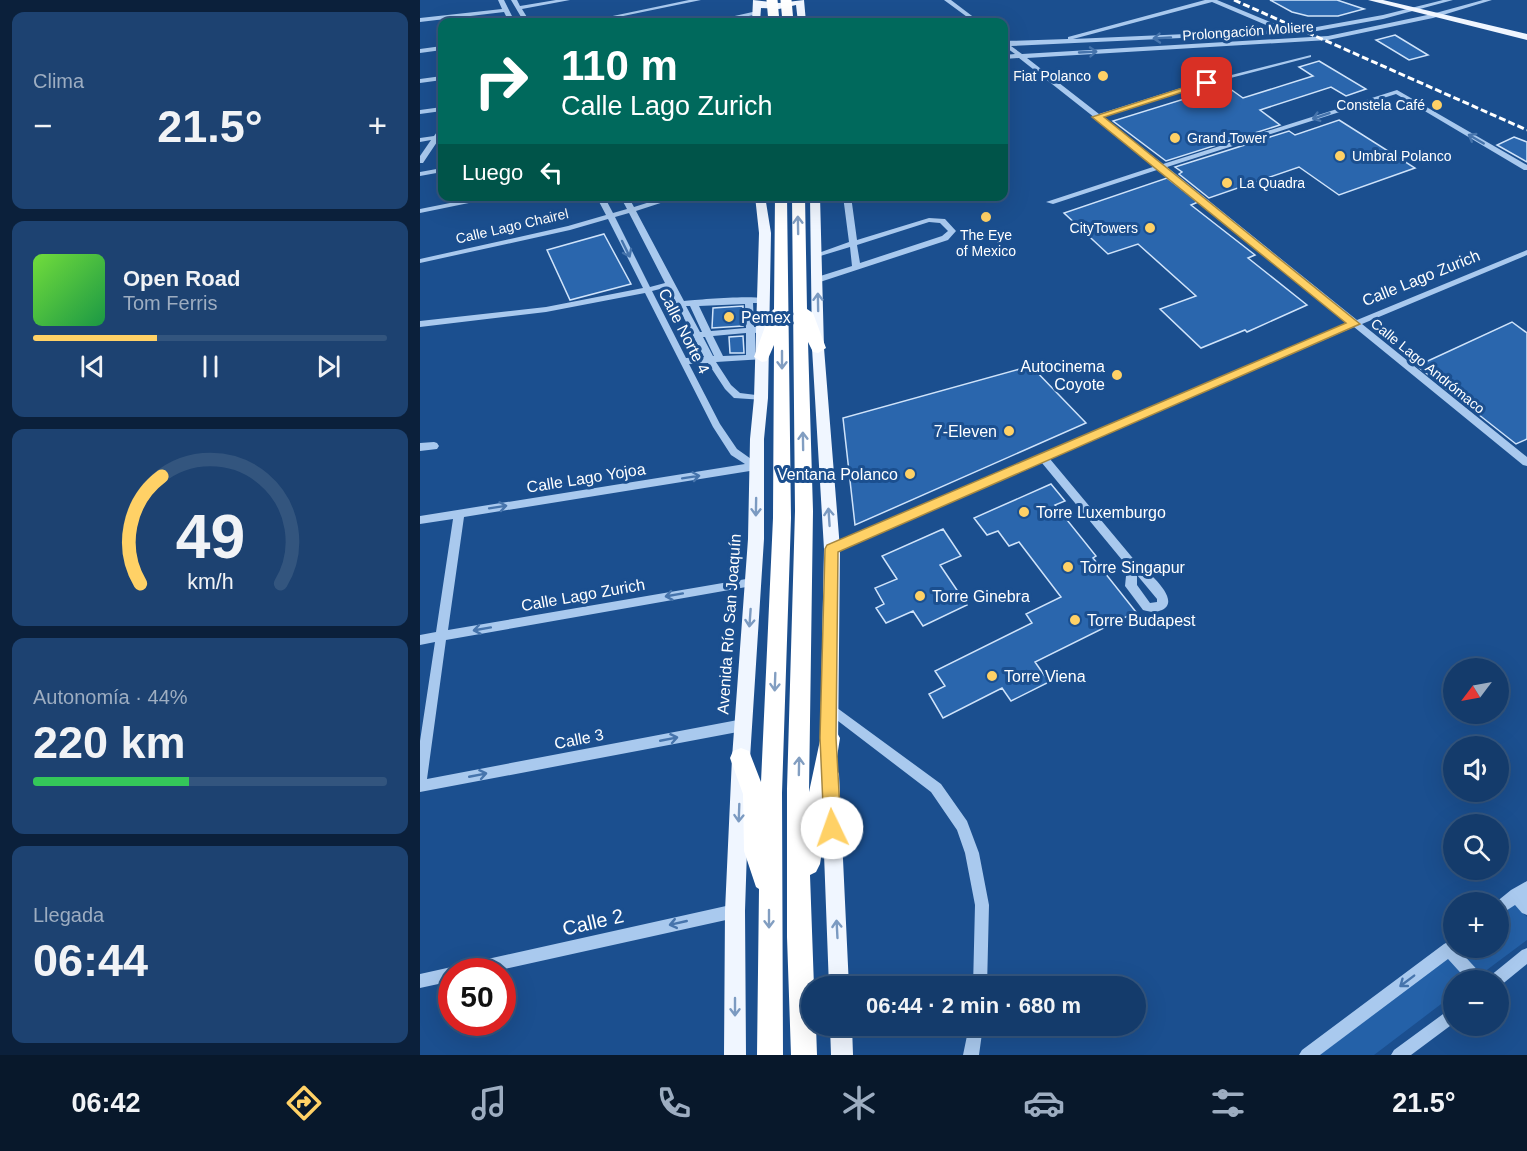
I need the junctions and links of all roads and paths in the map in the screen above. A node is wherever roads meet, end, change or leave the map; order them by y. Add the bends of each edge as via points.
1 (494, 0) edge
2 (501, 0) edge
3 (514, 0) edge
4 (567, 0) edge
5 (698, 0) edge
6 (772, 0) edge
7 (786, 0) edge
8 (947, 0) edge
9 (1212, 0) edge
10 (1372, 0) edge
11 (1407, 0) edge
12 (1450, 0) edge
13 (1489, 0) edge
14 (800, 1) edge
15 (1431, 6) junction
16 (519, 8) junction
17 (505, 10) junction
18 (757, 10) edge
19 (1413, 10) junction
20 (1453, 11) junction
21 (494, 12) junction
22 (1248, 15) junction
23 (1433, 16) junction
24 (438, 18) edge
25 (438, 18) edge
26 (491, 18) edge
27 (510, 18) edge
28 (525, 18) edge
29 (606, 18) edge
30 (726, 18) edge
31 (774, 18) edge
32 (788, 18) edge
33 (802, 18) edge
34 (971, 18) edge
35 (420, 20) edge
36 (1527, 29) edge
37 (1286, 31) junction
38 (1271, 32) junction
39 (1527, 37) edge
40 (1294, 40) junction
41 (1278, 42) junction
42 (1051, 43) junction
43 (1008, 44) edge
44 (1008, 47) edge
45 (438, 49) edge
46 (420, 51) edge
47 (1019, 55) junction
48 (1008, 56) edge
49 (1309, 56) dead end
50 (438, 79) edge
51 (420, 81) edge
52 (438, 110) edge
53 (420, 112) edge
54 (1097, 117) junction
55 (438, 137) edge
56 (438, 139) edge
57 (420, 140) edge
58 (420, 161) edge
59 (1162, 167) junction
60 (1527, 168) edge
61 (438, 171) edge
62 (420, 174) edge
63 (473, 201) edge
64 (603, 201) edge
65 (627, 201) edge
66 (662, 201) edge
67 (761, 201) edge
68 (781, 201) edge
69 (797, 201) edge
70 (815, 201) edge
71 (848, 201) edge
72 (1050, 202) dead end
73 (632, 210) junction
74 (420, 211) edge
75 (611, 217) junction
76 (853, 244) junction
77 (1527, 252) edge
78 (817, 255) junction
79 (420, 261) edge
80 (856, 267) junction
81 (818, 280) junction
82 (670, 284) junction
83 (647, 290) junction
84 (774, 301) junction
85 (693, 303) junction
86 (680, 304) junction
87 (420, 324) edge
88 (1354, 324) junction
89 (757, 329) junction
90 (702, 334) junction
91 (818, 348) junction
92 (756, 357) junction
93 (683, 361) junction
94 (716, 361) junction
95 (761, 398) junction
96 (434, 446) dead end
97 (420, 447) edge
98 (1044, 458) junction
99 (1527, 462) edge
100 (756, 466) junction
101 (459, 513) junction
102 (420, 520) edge
103 (831, 549) junction
104 (1132, 565) dead end
105 (752, 582) junction
106 (442, 636) junction
107 (420, 640) edge
108 (829, 706) junction
109 (743, 725) junction
110 (828, 738) junction
111 (741, 758) junction
112 (420, 785) edge
113 (769, 892) junction
114 (1522, 892) edge
115 (1509, 901) edge
116 (1527, 908) edge
117 (735, 911) junction
118 (799, 937) junction
119 (1443, 953) edge
120 (1527, 955) edge
121 (1460, 958) edge
122 (516, 959) edge
123 (1469, 970) edge
124 (1509, 970) edge
125 (839, 976) edge
126 (980, 976) edge
127 (438, 977) edge
128 (420, 981) edge
129 (1443, 1021) edge
130 (841, 1036) edge
131 (974, 1036) edge
132 (735, 1055) edge
133 (770, 1055) edge
134 (804, 1055) edge
135 (842, 1055) edge
136 (971, 1055) edge
137 (1307, 1055) edge
138 (1399, 1055) edge

1 - 21 street
2 - 17 street
3 - 16 street
4 - 16 street
5 - 29 street
6 - 31 highway, bridge
7 - 32 highway, bridge
8 - 34 street
9 - 22 street
9 - 42 street
10 - 19 main road
11 - 15 main road
12 - 15 street, Prolongación Moliere
13 - 20 street, Prolongación Moliere
14 - 18 main road
14 - 33 main road
15 - 19 street, Prolongación Moliere
15 - 20 main road
16 - 28 street
17 - 21 street
17 - 27 street
18 - 30 street
19 - 23 main road
19 - 37 street, Prolongación Moliere via 1323,28
20 - 23 street, Prolongación Moliere
20 - 36 main road
21 - 24 street
21 - 26 street
22 - 37 street
22 - 38 street
23 - 39 main road
23 - 40 street, Prolongación Moliere via 1328,38
25 - 35 street
37 - 38 street, Prolongación Moliere
37 - 40 street
38 - 41 street
38 -> 42 street, Prolongación Moliere
40 - 41 street, Prolongación Moliere
47 -> 41 street, Prolongación Moliere
42 - 43 street, Prolongación Moliere
44 - 47 street, Calle Lago Andrómaco
45 - 46 street
47 - 48 street, Prolongación Moliere
47 - 54 street, Calle Lago Andrómaco
49 - 54 street via 1186,88
50 - 51 street
52 - 53 street
54 - 59 street, Calle Lago Andrómaco
55 - 57 street
56 - 58 street
60 -> 59 street via 1396,92
59 - 72 street
59 - 88 street, Calle Lago Andrómaco
61 - 62 street
63 - 74 street
64 - 75 street, Calle Norte 4
65 - 73 street, Calle Norte 4
66 - 73 street, Calle Lago Chairel
67 - 84 main road, Avenida Río San Joaquín
68 - 84 highway, Avenida Río San Joaquín
84 -> 69 highway, Avenida Río San Joaquín
70 - 78 main road
71 - 76 street
73 - 75 street, Calle Lago Chairel
73 - 82 street, Calle Norte 4
75 - 79 street, Calle Lago Chairel
75 -> 83 street, Calle Norte 4
76 - 78 street
76 - 80 street
76 - 80 street via 936,219 952,231 945,238
77 - 88 street, Calle Lago Zurich
78 - 81 main road
80 - 81 street
91 -> 81 main road
82 - 83 street
82 - 86 street, Calle Norte 4
83 - 87 street via 554,310
83 - 93 street, Calle Norte 4
84 - 85 street
84 - 89 main road, Avenida Río San Joaquín
84 - 91 highway
84 - 92 highway via 773,319
84 -> 113 highway, Avenida Río San Joaquín via 782,518
118 -> 84 highway, Avenida Río San Joaquín via 804,511
85 - 86 street
85 - 90 street
86 - 90 street, Calle Norte 4
88 - 98 street, Calle Lago Zurich
88 - 99 street, Calle Lago Andrómaco
89 - 90 street
89 - 92 main road, Avenida Río San Joaquín
90 - 94 street, Calle Norte 4
103 -> 91 main road
92 - 94 street
92 - 95 main road, Avenida Río San Joaquín
93 - 94 street
93 - 100 street, Calle Norte 4 via 728,444 738,456
94 - 95 street, Calle Norte 4 via 728,387 737,396
95 - 100 main road, Avenida Río San Joaquín
96 - 97 street
98 - 103 street, Calle Lago Zurich
98 - 104 street
101 -> 100 street, Calle Lago Yojoa
100 -> 105 main road, Avenida Río San Joaquín
101 - 102 street, Calle Lago Yojoa
101 - 106 street
103 - 108 main road
105 -> 106 street, Calle Lago Zurich
105 -> 109 main road, Avenida Río San Joaquín
106 - 107 street, Calle Lago Zurich
106 - 112 street
108 - 110 main road
108 - 126 street via 936,788 962,826 972,853 982,905
109 - 111 main road, Avenida Río San Joaquín
112 -> 109 street, Calle 3
110 - 118 highway
125 -> 110 main road
111 - 113 highway via 754,794 755,851
111 -> 117 main road, Avenida Río San Joaquín
113 -> 133 highway, Avenida Río San Joaquín
114 - 115 street
114 - 116 street
117 -> 122 street, Calle 2
117 -> 132 main road, Avenida Río San Joaquín
118 - 134 highway, Avenida Río San Joaquín
119 -> 137 street
120 - 124 street
121 - 123 street
127 - 128 street
129 - 138 street
130 - 135 main road
131 - 136 street

